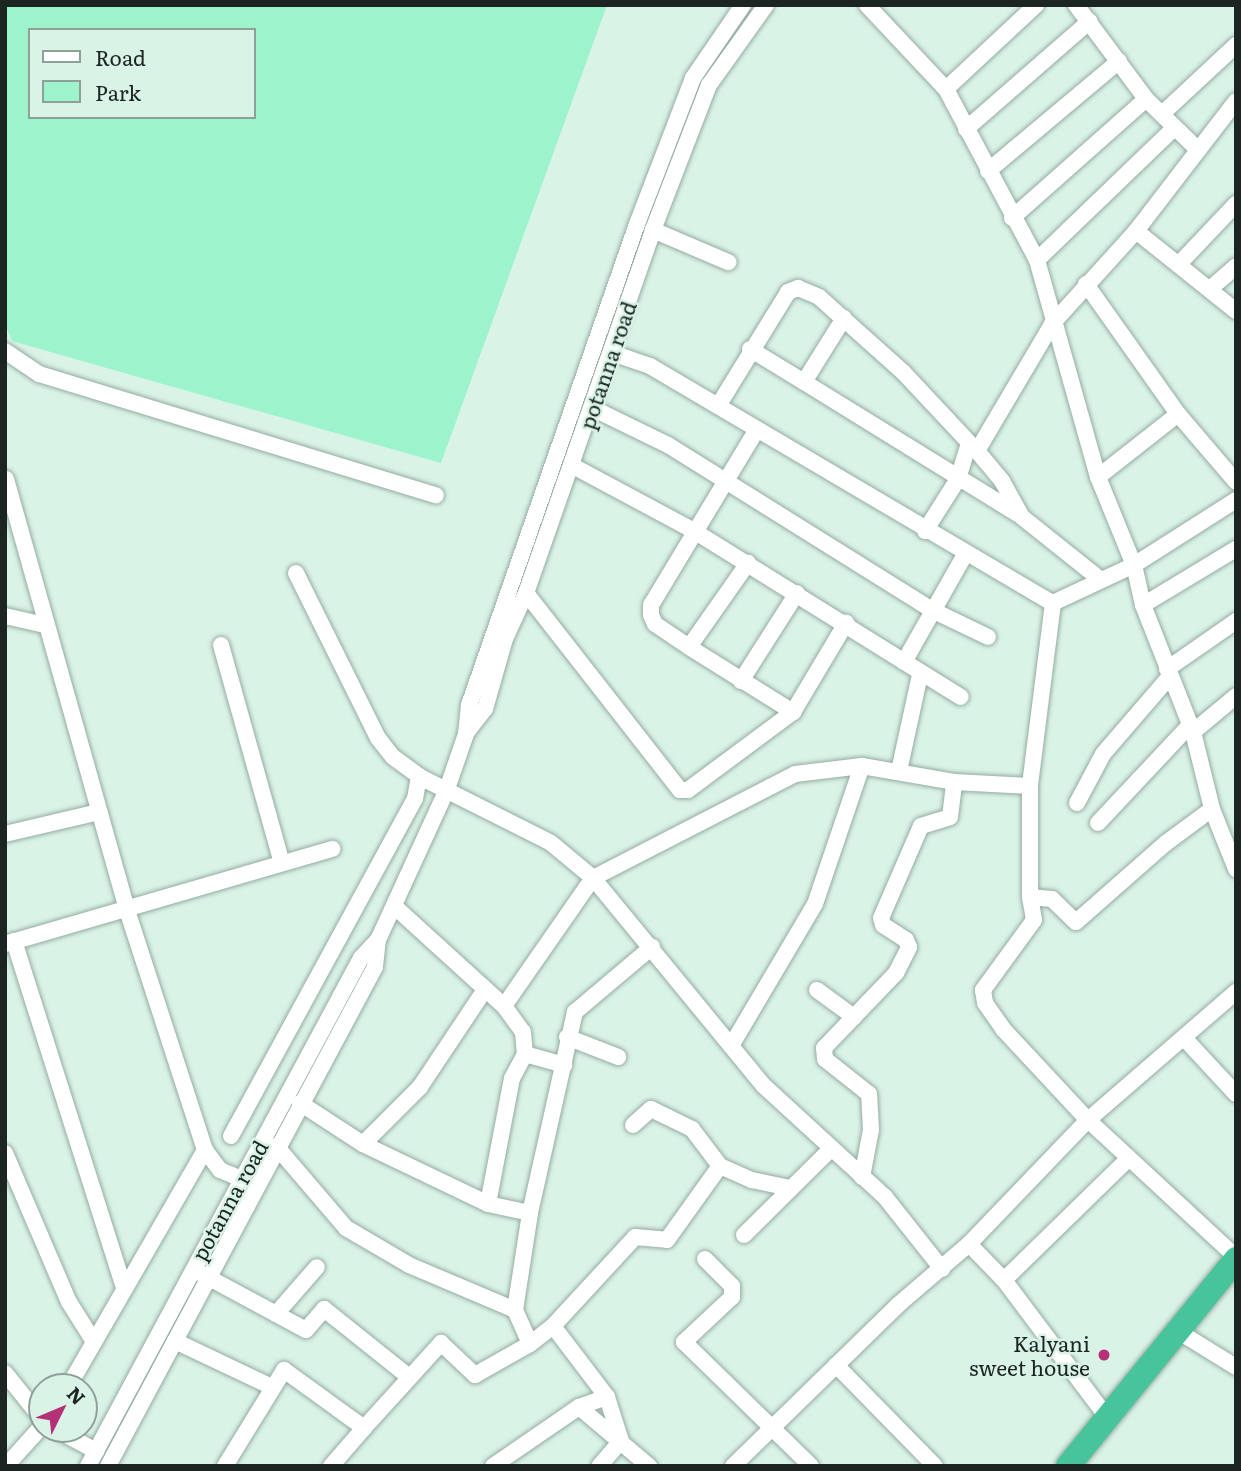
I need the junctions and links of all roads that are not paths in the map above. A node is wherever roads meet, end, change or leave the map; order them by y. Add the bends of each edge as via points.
1 (743, 5) edge
2 (766, 5) edge
3 (867, 5) edge
4 (1036, 5) edge
5 (1076, 5) edge
6 (1090, 22) junction
7 (1236, 45) edge
8 (1119, 61) junction
9 (946, 89) junction
10 (1146, 99) junction
11 (1236, 101) edge
12 (1162, 114) junction
13 (1174, 128) junction
14 (966, 129) junction
15 (1198, 150) junction
16 (988, 171) junction
17 (1236, 204) edge
18 (1012, 218) junction
19 (653, 230) junction
20 (1136, 231) junction
21 (1037, 260) junction
22 (728, 262) dead end
23 (1179, 264) junction
24 (1236, 266) edge
25 (1086, 284) junction
26 (1211, 288) junction
27 (1236, 311) edge
28 (844, 318) junction
29 (1052, 324) junction
30 (750, 349) junction
31 (5, 351) edge
32 (612, 352) junction
33 (804, 382) junction
34 (718, 406) junction
35 (592, 408) junction
36 (1178, 414) junction
37 (756, 431) junction
38 (978, 444) junction
39 (572, 466) junction
40 (1098, 477) junction
41 (6, 479) edge
42 (958, 479) junction
43 (725, 480) junction
44 (1236, 482) edge
45 (436, 495) dead end
46 (1236, 500) edge
47 (1022, 517) junction
48 (694, 530) junction
49 (925, 531) junction
50 (1236, 549) edge
51 (966, 553) junction
52 (748, 563) junction
53 (1134, 565) junction
54 (296, 573) dead end
55 (1101, 580) junction
56 (526, 593) junction
57 (797, 593) junction
58 (1053, 603) junction
59 (1143, 605) junction
60 (932, 610) junction
61 (5, 616) edge
62 (1236, 621) edge
63 (846, 622) junction
64 (45, 625) junction
65 (988, 638) dead end
66 (221, 645) dead end
67 (689, 647) junction
68 (904, 662) junction
69 (1168, 672) junction
70 (920, 675) junction
71 (741, 681) junction
72 (1236, 696) edge
73 (961, 697) dead end
74 (793, 712) junction
75 (1191, 728) junction
76 (466, 734) junction
77 (862, 766) junction
78 (899, 771) junction
79 (430, 782) junction
80 (954, 782) junction
81 (1030, 786) junction
82 (1077, 803) dead end
83 (1212, 809) junction
84 (99, 812) junction
85 (1098, 823) dead end
86 (5, 834) edge
87 (333, 849) dead end
88 (1234, 860) edge
89 (282, 863) junction
90 (593, 878) junction
91 (1030, 897) junction
92 (126, 906) junction
93 (394, 906) junction
94 (378, 940) junction
95 (9, 942) edge
96 (652, 947) junction
97 (484, 990) junction
98 (817, 990) dead end
99 (1236, 992) edge
100 (504, 1006) junction
101 (854, 1017) junction
102 (567, 1037) junction
103 (1185, 1039) junction
104 (731, 1046) junction
105 (525, 1054) junction
106 (618, 1057) dead end
107 (564, 1065) junction
108 (1236, 1094) edge
109 (300, 1103) junction
110 (1088, 1121) junction
111 (633, 1125) dead end
112 (231, 1136) dead end
113 (363, 1143) junction
114 (276, 1146) junction
115 (831, 1149) junction
116 (205, 1150) junction
117 (5, 1153) edge
118 (1128, 1159) junction
119 (720, 1166) junction
120 (231, 1175) junction
121 (862, 1177) junction
122 (790, 1188) junction
123 (488, 1205) junction
124 (530, 1213) junction
125 (744, 1236) dead end
126 (969, 1244) junction
127 (1236, 1258) edge
128 (705, 1259) dead end
129 (317, 1267) dead end
130 (192, 1268) junction
131 (942, 1269) junction
132 (206, 1278) junction
133 (1004, 1280) junction
134 (124, 1287) junction
135 (515, 1310) junction
136 (276, 1314) junction
137 (553, 1326) junction
138 (1176, 1330) junction
139 (175, 1341) junction
140 (94, 1342) junction
141 (530, 1344) junction
142 (836, 1365) junction
143 (1236, 1367) edge
144 (5, 1373) edge
145 (76, 1373) edge
146 (408, 1377) junction
147 (272, 1387) junction
148 (607, 1396) junction
149 (28, 1402) edge
150 (579, 1407) junction
151 (1107, 1418) junction
152 (769, 1427) junction
153 (363, 1429) junction
154 (621, 1441) junction
155 (28, 1442) edge
156 (80, 1443) edge
157 (87, 1447) junction
158 (6, 1466) edge
159 (88, 1466) edge
160 (108, 1466) edge
161 (225, 1466) edge
162 (331, 1466) edge
163 (493, 1466) edge
164 (599, 1466) edge
165 (649, 1466) edge
166 (733, 1466) edge
167 (811, 1466) edge
168 (935, 1466) edge
169 (1068, 1466) edge

1 - 76 street, potanna road via 693,78 637,224 468,705
2 - 19 street, potanna road via 709,85
3 - 9 street
4 - 9 street
5 - 6 street
6 - 8 street
6 - 14 street
7 - 12 street
8 - 10 street
8 - 16 street
9 - 14 street
10 - 12 street
10 - 18 street
11 - 15 street
12 - 13 street
13 - 15 street
13 - 21 street
14 - 16 street
15 - 20 street
16 - 18 street
17 - 23 street
18 - 21 street
19 - 22 street
19 - 32 street, potanna road
20 - 23 street
20 - 25 street
21 - 29 street
23 - 26 street
24 - 26 street
25 - 29 street
25 - 36 street
26 - 27 street
28 - 30 street via 819,297 798,288 788,292
28 - 33 street
28 - 38 street
29 - 38 street
29 - 40 street
30 - 33 street
30 - 34 street
31 - 45 street via 39,374
32 - 34 street via 650,366
32 - 35 street, potanna road
33 - 42 street
34 - 37 street
35 - 39 street, potanna road
35 - 43 street via 625,421
36 - 40 street
36 - 44 street
37 - 43 street
37 - 49 street
38 - 42 street
38 - 47 street
39 - 48 street
39 - 56 street, potanna road
40 - 53 street
41 - 64 street
42 - 47 street
42 - 49 street
43 - 48 street
43 - 60 street
46 - 53 street
47 - 55 street
48 - 52 street
48 - 67 street via 651,605 650,615 655,624
49 - 51 street
50 - 59 street
51 - 58 street
51 - 60 street
52 - 57 street
52 - 67 street
53 - 55 street
53 - 59 street
54 - 79 street via 378,738 393,757
55 - 58 street
56 - 74 street via 680,790 688,790
56 - 76 street, potanna road via 505,639 485,709
57 - 63 street
57 - 71 street
58 - 81 street
59 - 69 street
60 - 65 street
60 - 68 street
61 - 64 street
62 - 69 street
63 - 68 street
63 - 74 street
64 - 84 street
66 - 89 street
67 - 71 street
68 - 70 street
69 - 75 street
69 - 82 street via 1103,754
70 - 73 street
70 - 78 street
71 - 74 street
72 - 75 street
75 - 83 street
75 - 85 street
76 - 79 street, potanna road
77 - 78 street
77 - 90 street via 795,774
77 - 104 street via 816,904
78 - 80 street
79 - 90 street via 551,843
79 - 93 street, potanna road
79 - 112 street via 415,799
80 - 81 street
80 - 101 street via 950,817 921,826 881,918 909,947 896,973
81 - 91 street
83 - 88 street
83 - 91 street via 1076,922 1052,899
84 - 86 street
84 - 92 street
87 - 89 street
89 - 92 street
90 - 96 street
90 - 100 street
91 - 110 street via 1034,920 983,990 985,1003
92 - 95 street
92 - 116 street
93 - 94 street, potanna road
93 - 97 street
94 - 109 street, potanna road via 375,967
94 - 120 street, potanna road via 360,958
95 - 134 street
96 - 102 street via 575,1012
96 - 104 street
97 - 100 street
97 - 113 street via 420,1087
98 - 101 street
99 - 103 street
100 - 105 street via 523,1032
101 - 121 street via 823,1054 869,1094 871,1130
102 - 106 street
102 - 107 street
103 - 108 street
103 - 110 street
104 - 115 street via 764,1086
105 - 107 street
105 - 123 street via 512,1078
107 - 124 street
109 - 113 street
109 - 114 street, potanna road
110 - 118 street
110 - 126 street
111 - 119 street via 651,1109 692,1129
113 - 123 street
114 - 132 street, potanna road
114 - 135 street via 346,1228 409,1265
115 - 121 street
115 - 122 street
116 - 120 street
116 - 134 street
117 - 140 street via 69,1302
118 - 127 street
118 - 133 street
119 - 122 street via 752,1181
119 - 137 street via 667,1240 635,1237
120 - 130 street, potanna road
121 - 131 street via 885,1197
122 - 125 street
123 - 124 street
124 - 135 street
126 - 131 street
126 - 133 street
127 - 138 highway
128 - 152 street via 732,1286 732,1297 684,1342
129 - 136 street
130 - 132 street
130 - 157 street, potanna road
131 - 142 street
132 - 136 street
132 - 139 street, potanna road
133 - 151 street
134 - 140 street
135 - 141 street
136 - 146 street via 306,1331 324,1309
137 - 141 street
137 - 148 street
138 - 143 street
138 - 151 highway
139 - 147 street
139 - 160 street, potanna road
140 - 145 street
141 - 146 street via 475,1375 441,1343
142 - 152 street
142 - 168 street
144 - 149 street
146 - 153 street
147 - 153 street via 284,1370
147 - 161 street
148 - 150 street
148 - 154 street
150 - 154 street
150 - 163 street
151 - 169 highway
152 - 166 street
152 - 167 street
153 - 162 street
154 - 164 street
154 - 165 street
155 - 158 street
156 - 157 street
157 - 159 street, potanna road

